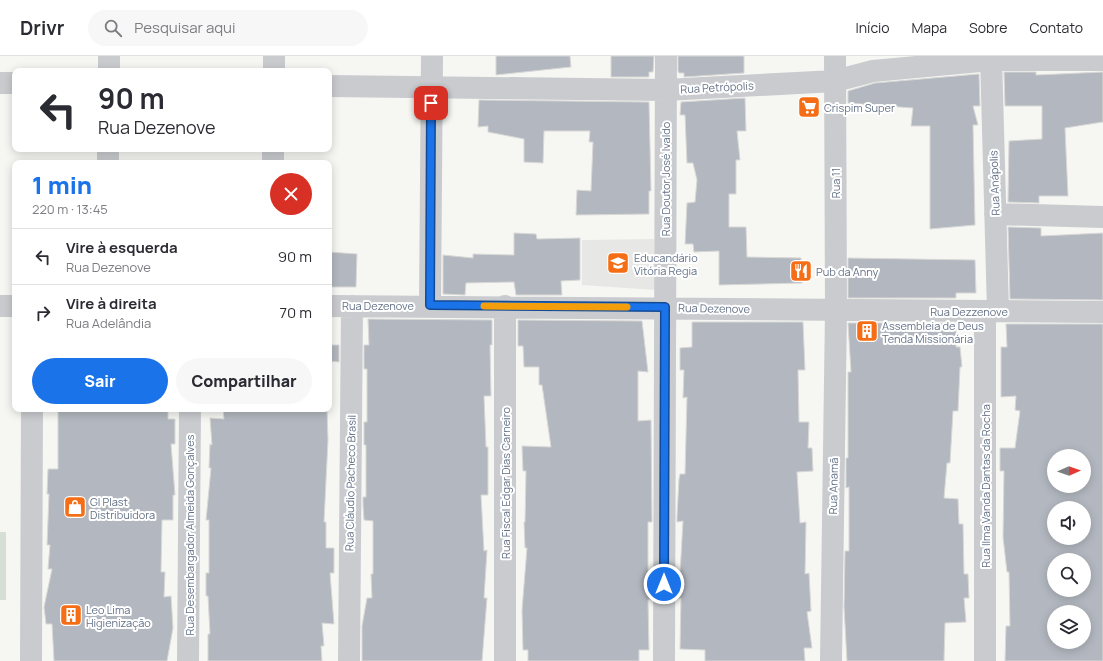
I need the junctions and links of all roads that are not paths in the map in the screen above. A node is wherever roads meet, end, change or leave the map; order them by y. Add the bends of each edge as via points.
1 (109, 56) edge
2 (274, 56) edge
3 (432, 56) edge
4 (666, 56) edge
5 (835, 56) edge
6 (991, 58) edge
7 (1103, 60) edge
8 (109, 68) edge
9 (274, 68) edge
10 (835, 81) junction
11 (0, 82) edge
12 (12, 83) edge
13 (332, 86) edge
14 (432, 87) junction
15 (666, 90) junction
16 (995, 214) junction
17 (1103, 217) edge
18 (430, 305) junction
19 (0, 306) edge
20 (12, 306) edge
21 (332, 306) edge
22 (352, 306) junction
23 (505, 306) junction
24 (665, 307) junction
25 (836, 310) junction
26 (992, 311) junction
27 (1103, 312) edge
28 (32, 412) edge
29 (190, 412) edge
30 (31, 661) edge
31 (188, 661) edge
32 (349, 661) edge
33 (505, 661) edge
34 (664, 661) edge
35 (831, 661) edge
36 (985, 661) edge

1 - 8 street
2 - 9 street
3 - 14 street
4 - 15 street, Rua Doutor José Ivaldo
5 - 10 street, Rua 11
6 - 7 street, Rua Petrópolis
6 - 10 street, Rua Petrópolis via 873,71
6 - 16 street, Rua Anápolis
10 - 15 street, Rua Petrópolis
10 - 25 street, Rua 11
11 - 12 street
13 - 14 street, Rua Petrópolis
14 - 15 street, Rua Petrópolis
14 - 18 street
15 - 24 street, Rua Doutor José Ivaldo
16 - 17 street
16 - 26 street, Rua Anápolis
18 - 22 street, Rua Dezenove
18 - 23 street, Rua Dezenove
19 - 20 street
21 - 22 street, Rua Dezenove
22 - 32 street, Rua Cláudio Pacheco Brasil
23 - 24 street, Rua Dezenove
23 - 33 street, Rua Fiscal Edgar Dias Carneiro
24 - 25 street, Rua Dezenove
24 - 34 street, Rua Doutor José Ivaldo
25 - 26 street, Rua Dezzenove
25 - 35 street, Rua Anamã
26 - 27 street, Rua Dezzenove
26 - 36 street, Rua Ilma Vanda Dantas da Rocha
28 - 30 street
29 - 31 street, Rua Desembargador Almeida Gonçalves

